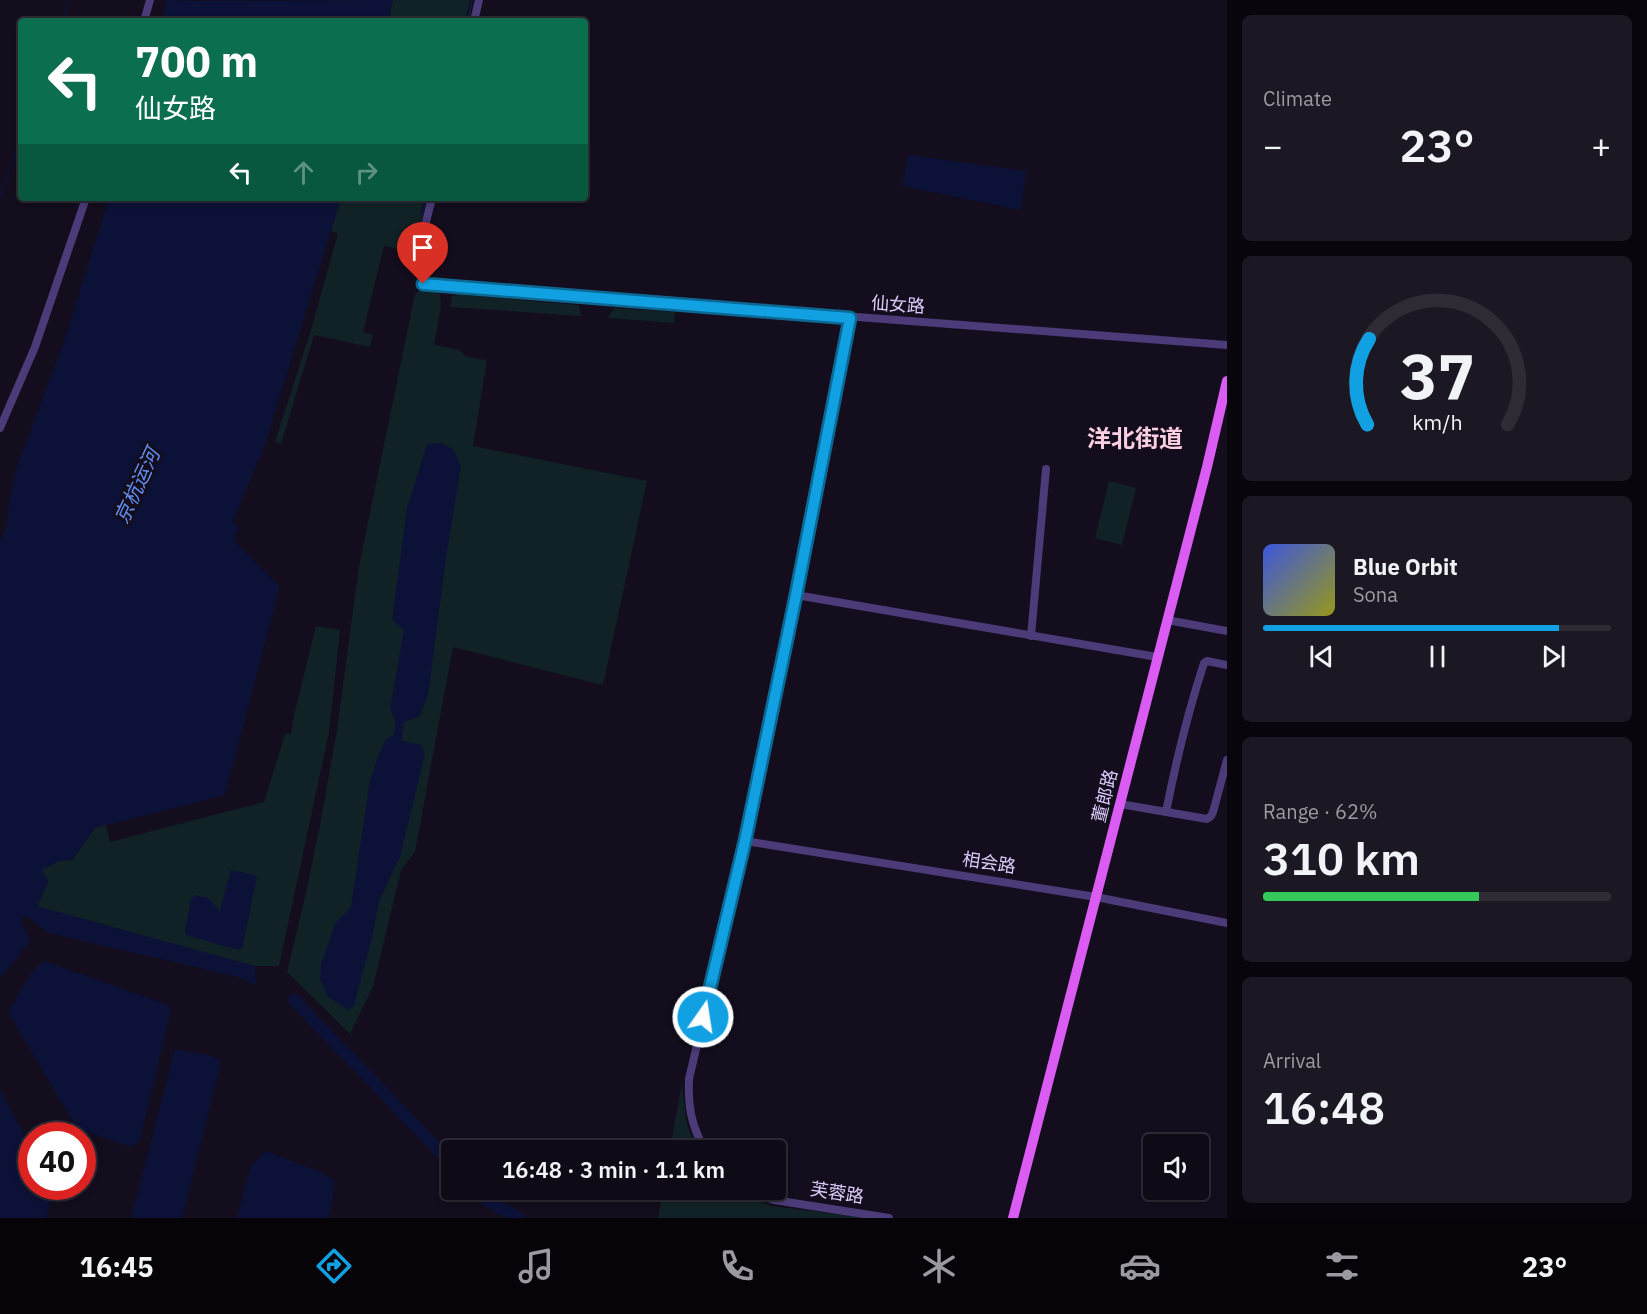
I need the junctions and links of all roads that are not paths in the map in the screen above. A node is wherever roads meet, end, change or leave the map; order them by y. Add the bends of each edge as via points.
1 (150, 0) edge
2 (480, 0) edge
3 (145, 18) edge
4 (475, 18) edge
5 (85, 201) edge
6 (431, 201) edge
7 (850, 318) junction
8 (1227, 345) edge
9 (1227, 381) edge
10 (0, 428) edge
11 (1046, 469) dead end
12 (796, 595) junction
13 (1167, 620) junction
14 (1227, 631) edge
15 (1031, 636) junction
16 (1157, 657) junction
17 (1227, 665) edge
18 (1227, 760) edge
19 (1120, 804) junction
20 (1166, 812) junction
21 (745, 841) junction
22 (1096, 897) junction
23 (1227, 923) edge
24 (699, 1140) edge
25 (774, 1200) edge
26 (888, 1218) edge
27 (1013, 1218) edge

1 - 3 street
2 - 4 street
5 - 10 street via 35,347
6 - 7 street, 仙女路 via 421,250 423,284
7 - 8 street, 仙女路
7 - 12 street
9 - 13 main road, 董郎路
11 - 15 street
12 - 15 street
12 - 21 street
13 - 14 street
13 - 16 main road, 董郎路
15 - 16 street
16 - 19 main road, 董郎路
17 - 20 street via 1204,663 1190,705
18 - 20 street via 1209,818
19 - 20 street
19 - 22 main road, 董郎路
21 - 22 street, 相会路
21 - 24 street via 689,1078 689,1111
22 - 23 street, 相会路
22 - 27 main road, 董郎路
25 - 26 street, 芙蓉路

